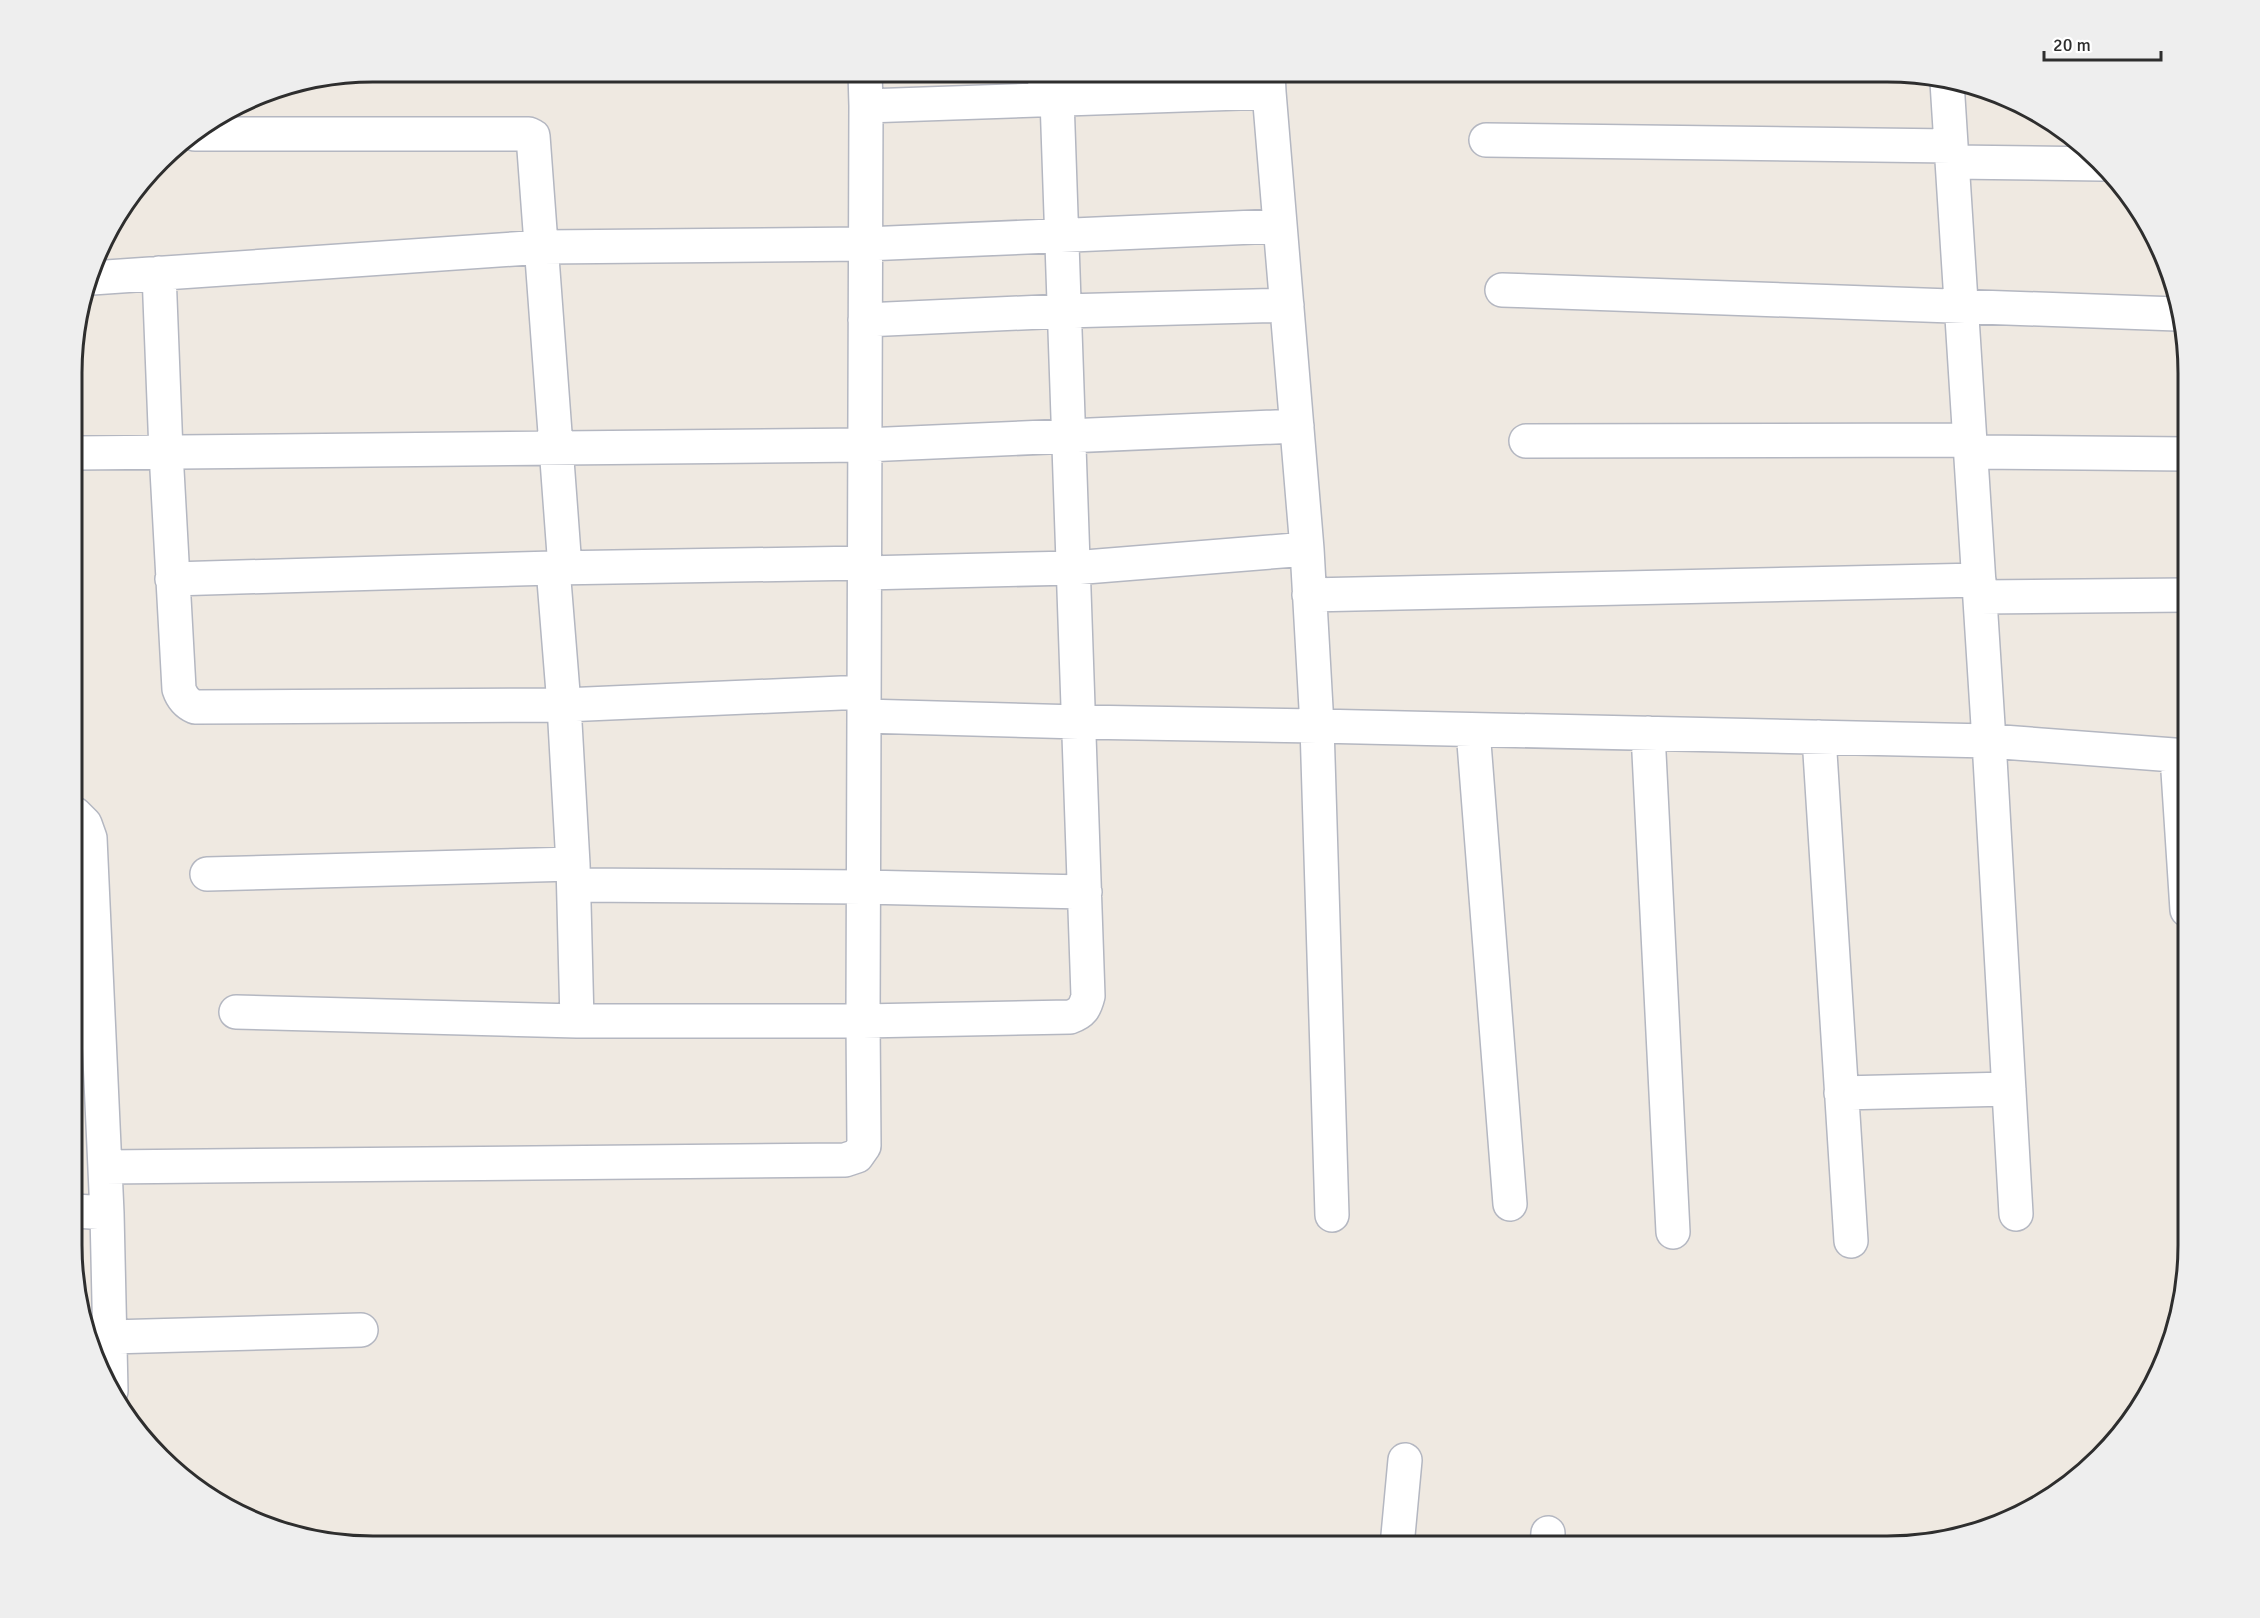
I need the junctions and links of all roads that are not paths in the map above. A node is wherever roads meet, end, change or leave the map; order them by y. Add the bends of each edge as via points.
1 (865, 82) edge
2 (1269, 82) edge
3 (1947, 89) edge
4 (1049, 90) edge
5 (866, 106) junction
6 (208, 134) edge
7 (1486, 140) dead end
8 (1952, 154) junction
9 (2088, 164) edge
10 (1281, 226) junction
11 (1062, 237) junction
12 (866, 244) junction
13 (543, 247) junction
14 (159, 273) junction
15 (99, 277) edge
16 (1502, 290) dead end
17 (1287, 305) junction
18 (1961, 307) junction
19 (1064, 311) junction
20 (2172, 314) edge
21 (865, 320) junction
22 (1297, 426) junction
23 (1068, 435) junction
24 (1526, 441) dead end
25 (865, 445) junction
26 (1970, 446) junction
27 (557, 447) junction
28 (166, 452) junction
29 (82, 453) edge
30 (2178, 454) edge
31 (1307, 549) junction
32 (559, 568) junction
33 (865, 568) junction
34 (1073, 568) junction
35 (172, 579) junction
36 (1979, 588) junction
37 (1309, 595) junction
38 (2178, 595) edge
39 (864, 704) junction
40 (564, 705) junction
41 (1078, 722) junction
42 (1317, 726) junction
43 (1473, 730) junction
44 (1648, 733) junction
45 (1819, 737) junction
46 (1989, 741) junction
47 (2178, 756) edge
48 (82, 821) edge
49 (207, 874) dead end
50 (574, 874) junction
51 (863, 887) junction
52 (1085, 892) junction
53 (236, 1012) dead end
54 (577, 1021) junction
55 (862, 1021) junction
56 (2009, 1089) junction
57 (1841, 1093) junction
58 (105, 1167) junction
59 (1510, 1204) dead end
60 (82, 1211) edge
61 (107, 1213) junction
62 (2016, 1214) dead end
63 (1332, 1215) dead end
64 (1673, 1232) dead end
65 (1851, 1241) dead end
66 (361, 1330) dead end
67 (110, 1337) junction
68 (111, 1370) edge
69 (1405, 1460) dead end
70 (1398, 1536) edge

1 - 5 street
2 - 4 street
2 - 10 street
3 - 8 street
4 - 5 street
4 - 11 street
5 - 12 street
6 - 13 street via 529,134 534,136
7 - 8 street
8 - 9 street
8 - 18 street
10 - 11 street
10 - 17 street
11 - 12 street
11 - 19 street
12 - 13 street
12 - 21 street
13 - 14 street
13 - 27 street
14 - 15 street
14 - 28 street
16 - 18 street
17 - 19 street
17 - 22 street
18 - 20 street
18 - 26 street
19 - 21 street
19 - 23 street
21 - 25 street
22 - 23 street
22 - 31 street
23 - 25 street
23 - 34 street
24 - 26 street
25 - 27 street
25 - 33 street
26 - 30 street
26 - 36 street
27 - 28 street
27 - 32 street
28 - 29 street
28 - 35 street
31 - 34 street
31 - 37 street
32 - 33 street
32 - 35 street
32 - 40 street
33 - 34 street
33 - 39 street
34 - 41 street
35 - 40 street via 179,689 188,704 195,707
36 - 37 street
36 - 38 street
36 - 46 street
37 - 42 street
39 - 40 street
39 - 41 street
39 - 51 street
40 - 50 street
41 - 42 street
41 - 52 street
42 - 43 street
42 - 63 street
43 - 44 street
43 - 59 street
44 - 45 street
44 - 64 street
45 - 46 street
45 - 57 street
46 - 47 street
46 - 56 street
48 - 58 street via 90,838
49 - 50 street
50 - 51 street
50 - 54 street
51 - 52 street
51 - 55 street
52 - 55 street via 1088,996 1081,1013 1070,1017
53 - 54 street
54 - 55 street
55 - 58 street via 864,1146 857,1156 845,1160
56 - 57 street
56 - 62 street
57 - 65 street
58 - 61 street
60 - 61 street
61 - 67 street
66 - 67 street
67 - 68 street
69 - 70 street

